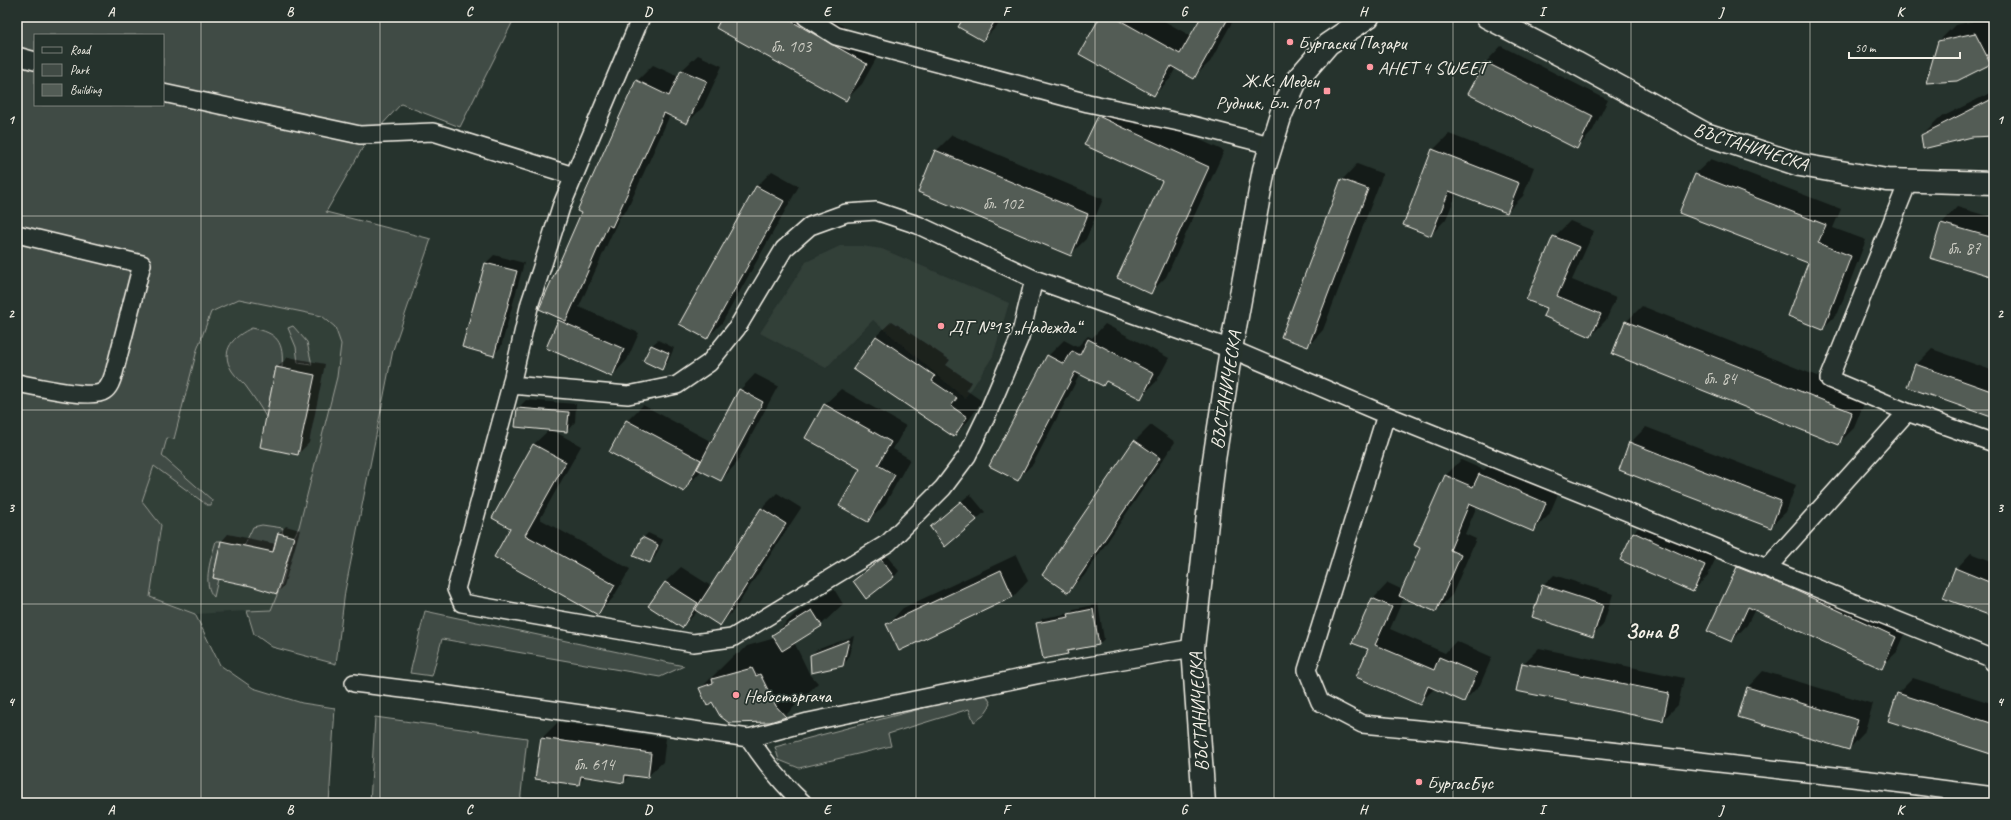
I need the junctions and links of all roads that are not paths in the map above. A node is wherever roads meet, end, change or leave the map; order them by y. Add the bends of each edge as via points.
1 (641, 17) edge
2 (806, 17) edge
3 (1368, 17) edge
4 (1487, 17) edge
5 (17, 56) edge
6 (34, 61) edge
7 (164, 93) edge
8 (1270, 145) junction
9 (574, 176) junction
10 (1908, 182) junction
11 (1994, 183) edge
12 (17, 234) edge
13 (1034, 279) junction
14 (1231, 349) junction
15 (17, 383) edge
16 (511, 385) junction
17 (1907, 412) junction
18 (1386, 415) junction
19 (1994, 443) edge
20 (1767, 568) junction
21 (1193, 648) junction
22 (1994, 663) edge
23 (354, 684) dead end
24 (749, 738) junction
25 (1994, 796) edge
26 (803, 803) edge
27 (1204, 803) edge

1 - 9 street
2 - 8 street via 843,38 1088,102
3 - 8 main road, ВЪСТАНИЧЕСКА via 1328,44 1296,81
4 - 10 main road, ВЪСТАНИЧЕСКА via 1706,134 1800,165
5 - 6 street
7 - 9 street via 360,135 433,132
8 - 14 main road, ВЪСТАНИЧЕСКА
9 - 16 street via 561,207 530,303
10 - 11 main road, ВЪСТАНИЧЕСКА
10 - 17 street via 1829,380
12 - 15 street via 142,264 114,372 109,386 103,392 94,395 73,393
13 - 14 street
13 - 16 street via 918,225 876,211 846,213 810,226 784,249 737,328 709,363 678,385 628,395
13 - 16 street via 1020,337 986,416 964,461 943,488 888,543 732,638 693,643 462,603 456,589
14 - 18 street
14 - 21 main road, ВЪСТАНИЧЕСКА via 1214,460
17 - 19 street
17 - 20 street
18 - 20 street
18 - 25 street via 1307,670 1320,702 1362,724 1461,733
20 - 22 street via 1988,657
21 - 24 street via 1041,674 808,722
21 - 27 main road, ВЪСТАНИЧЕСКА
23 - 24 street via 435,693
24 - 26 street via 785,787

